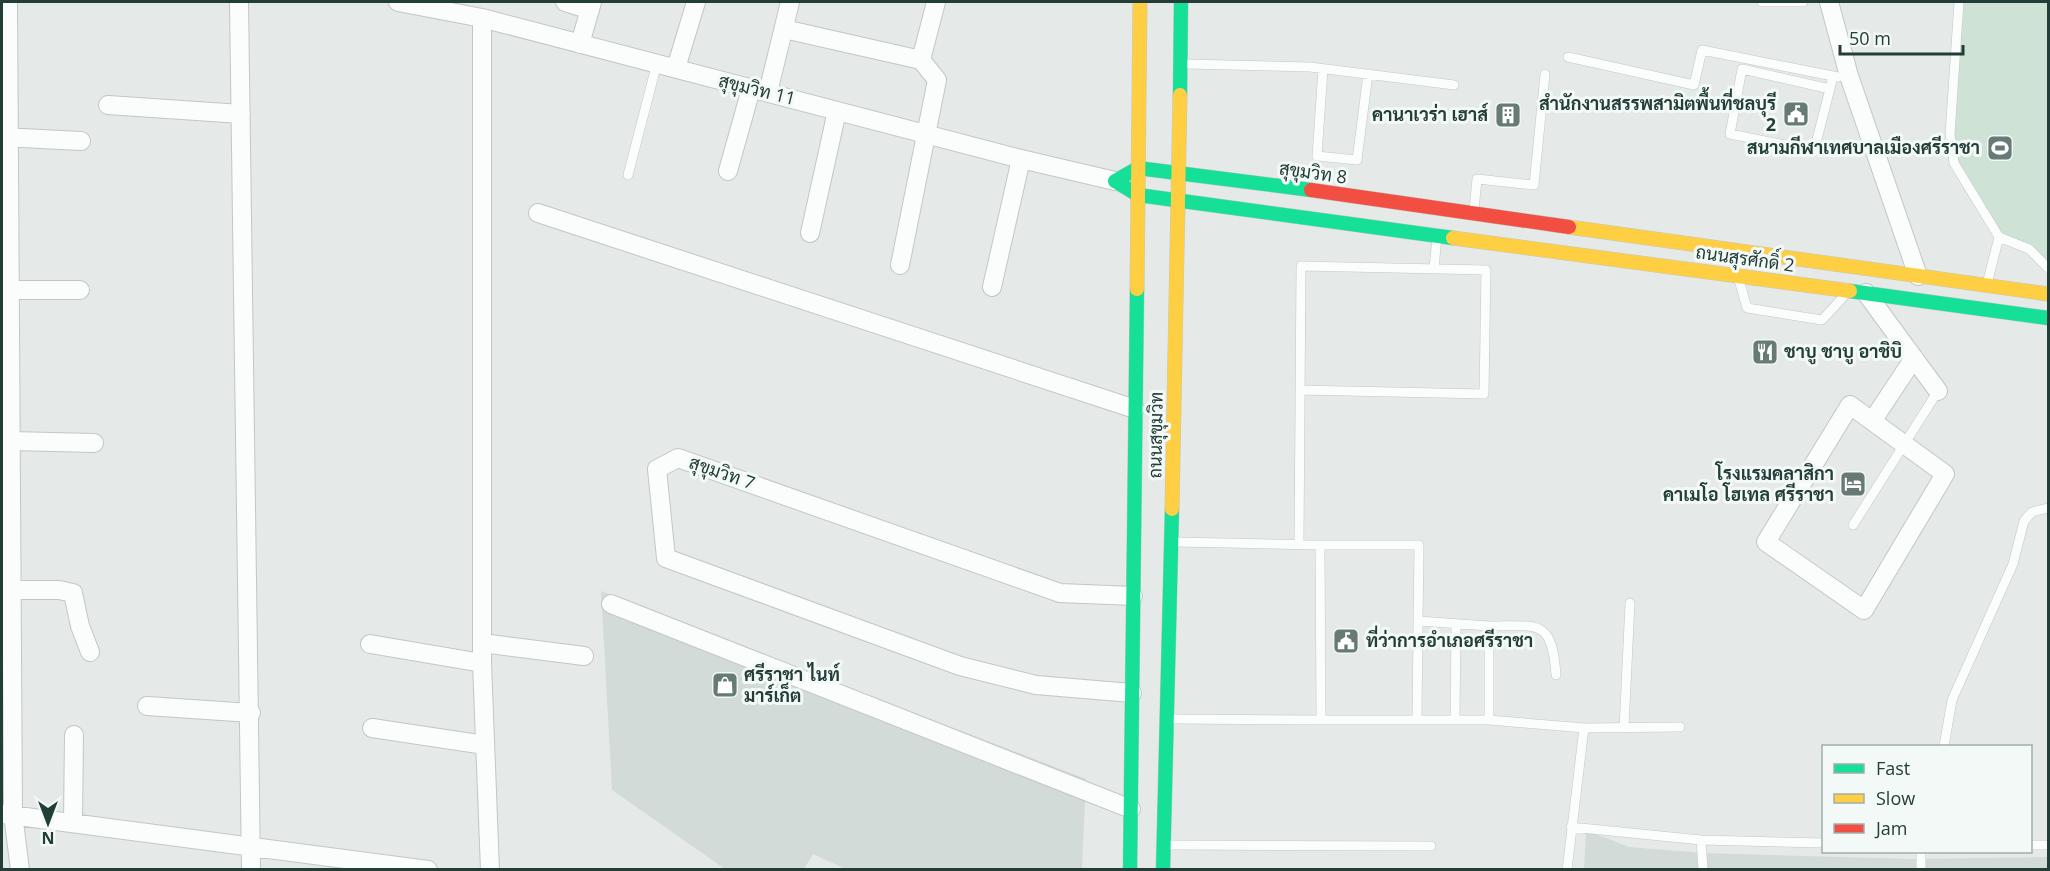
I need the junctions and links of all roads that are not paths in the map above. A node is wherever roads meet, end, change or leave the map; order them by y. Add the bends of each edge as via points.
1 (8, 2) edge
2 (239, 2) edge
3 (398, 2) edge
4 (565, 2) edge
5 (696, 2) edge
6 (790, 2) edge
7 (936, 2) edge
8 (1140, 2) edge
9 (1181, 2) edge
10 (1762, 2) edge
11 (1803, 2) edge
12 (1829, 2) edge
13 (1959, 2) edge
14 (591, 6) edge
15 (482, 18) junction
16 (784, 29) junction
17 (580, 44) junction
18 (1568, 57) dead end
19 (921, 60) junction
20 (657, 63) junction
21 (1181, 64) junction
22 (676, 68) junction
23 (1323, 69) junction
24 (1545, 74) dead end
25 (1368, 75) junction
26 (1841, 76) junction
27 (1454, 85) dead end
28 (1830, 89) junction
29 (759, 90) junction
30 (108, 105) dead end
31 (837, 111) junction
32 (241, 114) junction
33 (926, 134) junction
34 (5, 137) edge
35 (81, 141) dead end
36 (1021, 159) junction
37 (1138, 168) junction
38 (728, 171) dead end
39 (1180, 172) junction
40 (628, 175) dead end
41 (1115, 181) junction
42 (1138, 195) junction
43 (1179, 200) junction
44 (1441, 209) junction
45 (537, 213) dead end
46 (1474, 213) junction
47 (810, 233) dead end
48 (1437, 235) junction
49 (1999, 237) junction
50 (1661, 240) junction
51 (900, 265) dead end
52 (1657, 265) junction
53 (2049, 268) edge
54 (1434, 269) junction
55 (1918, 276) junction
56 (1738, 277) junction
57 (1987, 286) junction
58 (992, 287) dead end
59 (10, 290) junction
60 (80, 290) dead end
61 (1857, 292) junction
62 (2049, 294) edge
63 (1914, 300) junction
64 (2049, 318) edge
65 (6, 332) edge
66 (1914, 358) junction
67 (1300, 390) junction
68 (1938, 391) joint
69 (1135, 409) junction
70 (1873, 420) junction
71 (11, 441) junction
72 (94, 443) dead end
73 (1903, 443) junction
74 (2049, 508) edge
75 (1853, 525) dead end
76 (1172, 542) junction
77 (1299, 544) junction
78 (1320, 545) junction
79 (7, 559) edge
80 (12, 590) junction
81 (1133, 596) junction
82 (1630, 603) dead end
83 (611, 604) dead end
84 (1418, 621) junction
85 (1456, 625) junction
86 (1489, 626) junction
87 (482, 643) junction
88 (369, 644) dead end
89 (90, 652) dead end
90 (584, 656) dead end
91 (482, 663) junction
92 (1556, 675) dead end
93 (1132, 693) junction
94 (147, 706) dead end
95 (251, 713) junction
96 (1168, 718) junction
97 (1321, 720) junction
98 (1417, 720) junction
99 (1455, 720) junction
100 (1489, 720) junction
101 (1680, 727) dead end
102 (372, 728) dead end
103 (1584, 728) junction
104 (1624, 728) junction
105 (74, 735) dead end
106 (485, 745) junction
107 (1944, 745) edge
108 (1131, 809) junction
109 (7, 814) edge
110 (73, 822) junction
111 (1571, 826) junction
112 (1701, 840) junction
113 (1822, 843) edge
114 (251, 845) junction
115 (1163, 845) junction
116 (2032, 845) edge
117 (2049, 845) edge
118 (1431, 846) dead end
119 (1921, 853) edge
120 (20, 870) edge
121 (251, 870) edge
122 (428, 870) edge
123 (490, 870) edge
124 (1130, 870) edge
125 (1163, 870) edge
126 (1567, 870) edge
127 (1703, 870) edge
128 (1921, 870) edge

1 - 34 street
2 - 32 street
3 - 15 street, สุขุมวิท 11
4 - 14 street
5 - 22 street
6 - 16 street
7 - 19 street
8 - 37 main road, ถนนสุขุมวิท
9 - 21 main road, ถนนสุขุมวิท
10 - 11 lane
12 - 26 street
13 - 49 lane via 1950,134 1954,163
14 - 17 street
15 - 17 street, สุขุมวิท 11
15 - 87 street
16 - 19 street
16 - 29 street
17 - 20 street, สุขุมวิท 11
18 - 26 lane via 1694,85 1702,50
19 - 33 street via 937,80
20 - 22 street, สุขุมวิท 11
20 - 40 lane
21 - 23 lane
21 - 39 main road, ถนนสุขุมวิท
22 - 29 street, สุขุมวิท 11
23 - 25 lane
23 - 25 lane via 1317,156 1357,160
24 - 46 lane via 1534,185 1477,180
25 - 27 lane
26 - 28 lane
26 - 55 street
28 - 28 lane via 1814,151 1730,134 1742,69
29 - 31 street, สุขุมวิท 11
29 - 38 street
30 - 32 street
31 - 33 street, สุขุมวิท 11
31 - 47 street
32 - 95 street
33 - 36 street, สุขุมวิท 11
33 - 51 street
34 - 35 street
34 - 59 street
36 - 41 street, สุขุมวิท 11
36 - 58 street
37 - 39 main road
37 - 41 main road
37 - 42 main road, ถนนสุขุมวิท
39 - 43 main road, ถนนสุขุมวิท
39 - 44 main road, สุขุมวิท 8
41 - 42 main road, สุขุมวิท 11
42 - 43 main road, สุขุมวิท 11
42 - 69 main road, ถนนสุขุมวิท
43 - 48 main road
43 - 76 main road, ถนนสุขุมวิท
44 - 46 main road, ถนนสุรศักดิ์ 2
44 - 48 main road
45 - 69 street
46 - 50 main road, ถนนสุรศักดิ์ 2
48 - 52 main road, ถนนสุรศักดิ์ 2
48 - 54 lane
49 - 53 lane via 2029,249
49 - 57 lane
50 - 52 main road
50 - 55 main road, ถนนสุรศักดิ์ 2
52 - 56 main road, ถนนสุรศักดิ์ 2
54 - 67 lane via 1301,266
54 - 67 lane via 1486,270 1484,394
55 - 57 main road, ถนนสุรศักดิ์ 2
55 - 63 main road
56 - 61 main road, ถนนสุรศักดิ์ 2
56 - 61 lane via 1747,308 1822,320
57 - 62 main road, ถนนสุรศักดิ์ 2
59 - 60 street
59 - 65 street
61 - 63 main road, ถนนสุรศักดิ์ 2
61 - 66 street
63 - 64 main road, ถนนสุรศักดิ์ 2
65 - 71 street
66 - 68 street
66 - 70 street
67 - 77 lane
68 - 73 lane
69 - 81 main road, ถนนสุขุมวิท
70 - 73 street
70 - 73 street via 1850,405 1766,542 1864,610 1945,474
71 - 72 street
71 - 79 street
73 - 75 lane
74 - 107 lane via 2032,512 2024,521 2013,564 1952,700
76 - 77 lane
76 - 96 main road, ถนนสุขุมวิท
77 - 78 lane
78 - 84 lane via 1419,545
78 - 97 lane
79 - 80 street
80 - 89 street via 73,593
80 - 109 street
81 - 93 main road, ถนนสุขุมวิท
81 - 93 street, สุขุมวิท 7 via 1060,593 678,458 657,469 666,558 960,666 1036,686
82 - 104 lane
83 - 108 street
84 - 85 lane
84 - 98 lane
85 - 86 lane
85 - 99 lane
86 - 92 lane via 1536,626 1544,630 1554,652
86 - 100 lane
87 - 90 street
87 - 91 street
88 - 91 street
91 - 106 street
93 - 108 main road, ถนนสุขุมวิท
94 - 95 street
95 - 114 street
96 - 97 lane
96 - 115 main road, ถนนสุขุมวิท
97 - 98 lane
98 - 99 lane
99 - 100 lane
100 - 103 lane
101 - 104 lane
102 - 106 street
103 - 104 lane
103 - 111 lane
105 - 110 street
106 - 123 street
108 - 124 main road, ถนนสุขุมวิท
109 - 110 street
109 - 120 street
110 - 114 street
111 - 112 lane
111 - 126 lane
112 - 113 lane
112 - 127 lane
114 - 121 street
114 - 122 street
115 - 118 lane
115 - 125 main road, ถนนสุขุมวิท
116 - 117 lane
119 - 128 lane

